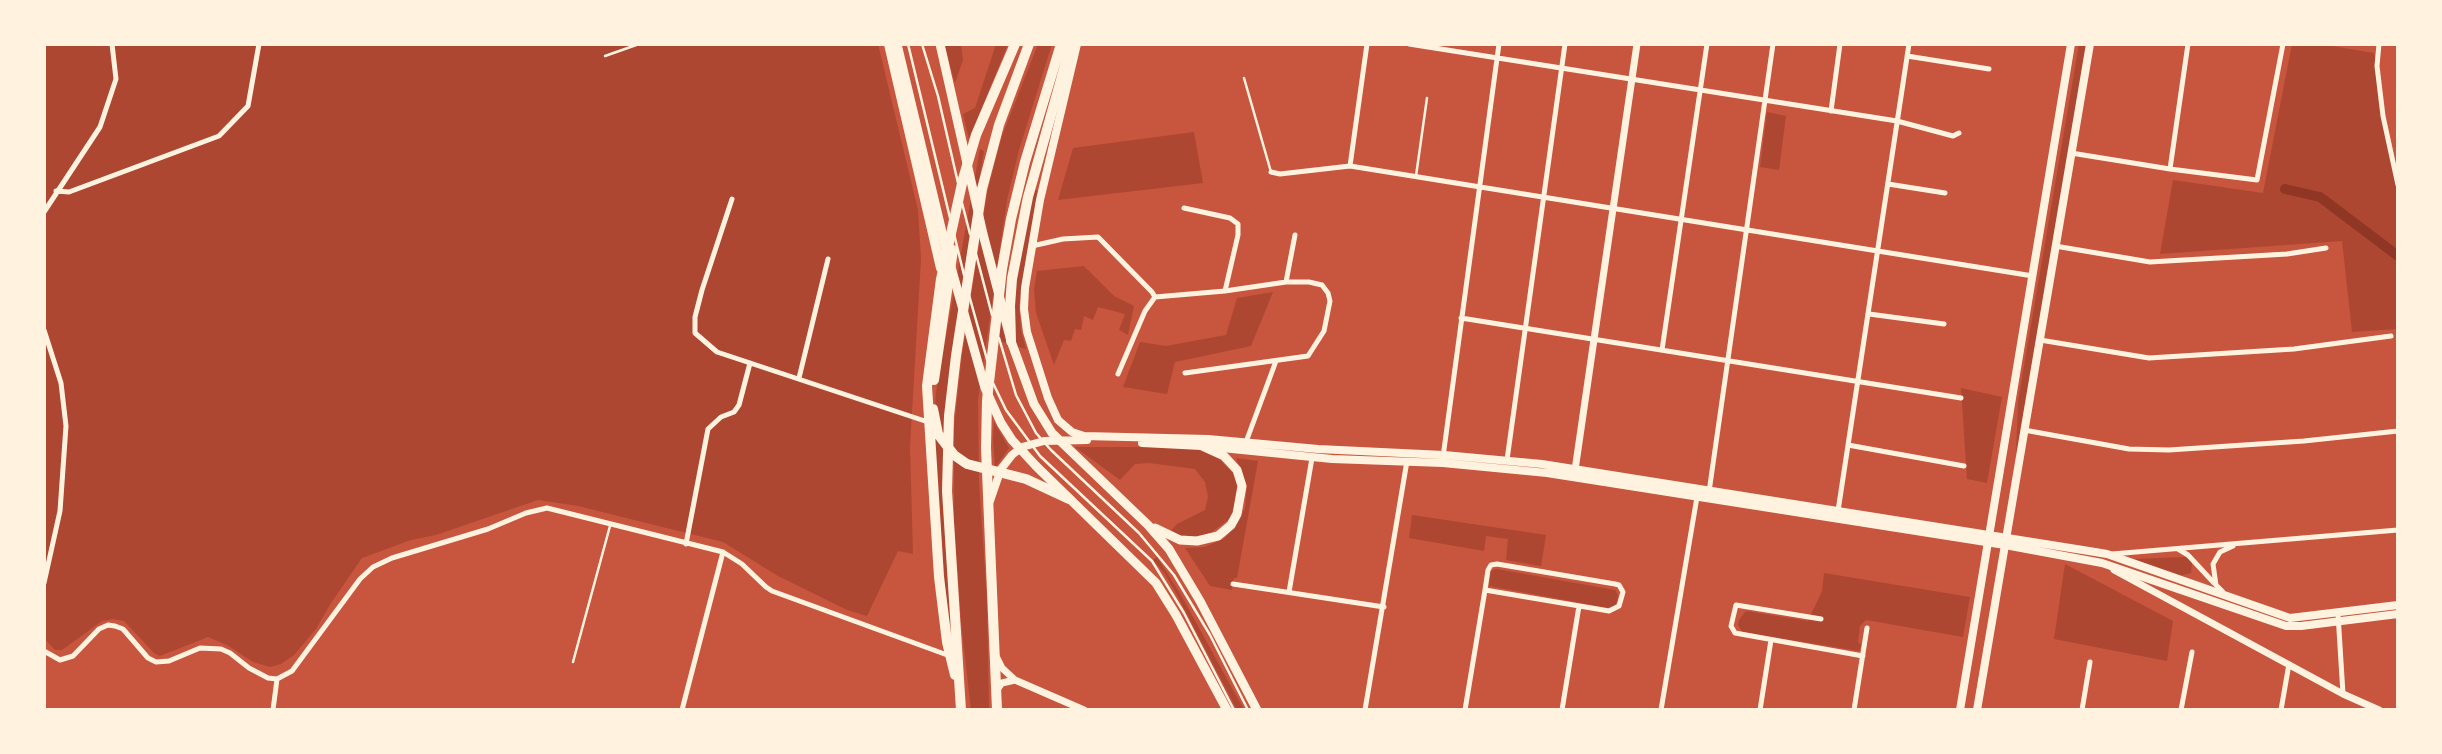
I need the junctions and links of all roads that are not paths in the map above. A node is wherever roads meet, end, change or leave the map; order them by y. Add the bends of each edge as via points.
1 (112, 44) edge
2 (259, 44) edge
3 (639, 44) edge
4 (889, 44) edge
5 (897, 44) edge
6 (908, 44) edge
7 (922, 44) edge
8 (939, 44) edge
9 (1014, 44) edge
10 (1029, 44) edge
11 (1061, 44) edge
12 (1070, 44) edge
13 (1077, 44) edge
14 (1367, 44) edge
15 (1409, 44) edge
16 (1499, 44) edge
17 (1565, 44) edge
18 (1637, 44) edge
19 (1707, 44) edge
20 (1773, 44) edge
21 (1840, 44) edge
22 (1909, 44) edge
23 (2071, 44) edge
24 (2090, 44) edge
25 (2188, 44) edge
26 (2283, 44) edge
27 (2379, 44) edge
28 (605, 56) dead end
29 (1907, 56) junction
30 (1497, 58) junction
31 (1562, 68) junction
32 (1989, 69) dead end
33 (1244, 78) dead end
34 (1632, 79) junction
35 (1702, 90) junction
36 (1427, 97) dead end
37 (1765, 100) junction
38 (1831, 111) junction
39 (1897, 121) junction
40 (1959, 133) dead end
41 (2071, 153) junction
42 (1350, 166) junction
43 (2170, 169) junction
44 (1271, 172) joint
45 (1416, 176) junction
46 (1888, 184) junction
47 (2398, 185) edge
48 (1478, 186) junction
49 (56, 191) junction
50 (1945, 193) dead end
51 (959, 197) junction
52 (1544, 197) junction
53 (732, 199) dead end
54 (1184, 208) dead end
55 (1614, 208) junction
56 (44, 212) edge
57 (1682, 219) junction
58 (1745, 229) junction
59 (1295, 235) dead end
60 (1032, 246) junction
61 (2056, 246) junction
62 (2326, 248) dead end
63 (1877, 251) junction
64 (828, 259) dead end
65 (2033, 276) junction
66 (941, 279) junction
67 (1286, 282) junction
68 (1225, 291) junction
69 (1155, 297) junction
70 (1869, 314) junction
71 (1461, 318) junction
72 (1944, 324) dead end
73 (1525, 328) junction
74 (44, 330) edge
75 (2391, 336) dead end
76 (1595, 339) junction
77 (2040, 340) junction
78 (1011, 341) junction
79 (1662, 350) junction
80 (1276, 360) junction
81 (1728, 360) junction
82 (750, 363) junction
83 (1185, 373) dead end
84 (1118, 374) dead end
85 (799, 378) junction
86 (1858, 381) junction
87 (1048, 398) junction
88 (1961, 398) dead end
89 (928, 422) junction
90 (2024, 430) junction
91 (2398, 431) edge
92 (1034, 442) junction
93 (1246, 442) junction
94 (1848, 445) junction
95 (1202, 446) junction
96 (1408, 457) junction
97 (1312, 458) junction
98 (1443, 459) junction
99 (1507, 460) junction
100 (1964, 466) dead end
101 (1575, 473) junction
102 (1709, 494) junction
103 (1698, 497) junction
104 (1069, 499) junction
105 (989, 504) junction
106 (1837, 515) junction
107 (610, 523) junction
108 (1148, 525) junction
109 (2398, 530) edge
110 (1990, 538) junction
111 (2006, 541) junction
112 (2239, 543) junction
113 (685, 544) junction
114 (2177, 548) junction
115 (723, 552) junction
116 (2107, 554) junction
117 (2102, 563) junction
118 (44, 583) edge
119 (1233, 584) dead end
120 (2216, 585) junction
121 (1485, 590) junction
122 (1290, 592) junction
123 (2234, 600) junction
124 (2398, 605) edge
125 (1579, 606) junction
126 (1384, 607) junction
127 (2398, 614) edge
128 (2339, 618) junction
129 (1821, 620) dead end
130 (1867, 628) dead end
131 (1771, 640) junction
132 (44, 651) edge
133 (2192, 652) dead end
134 (995, 653) junction
135 (950, 656) junction
136 (1863, 656) junction
137 (573, 662) dead end
138 (2090, 662) dead end
139 (2290, 664) junction
140 (277, 680) junction
141 (1015, 680) junction
142 (958, 686) junction
143 (996, 691) junction
144 (2343, 694) junction
145 (273, 710) edge
146 (682, 710) edge
147 (961, 710) edge
148 (997, 710) edge
149 (1084, 710) edge
150 (1227, 710) edge
151 (1234, 710) edge
152 (1248, 710) edge
153 (1257, 710) edge
154 (1365, 710) edge
155 (1465, 710) edge
156 (1562, 710) edge
157 (1661, 710) edge
158 (1760, 710) edge
159 (1854, 710) edge
160 (1960, 710) edge
161 (1977, 710) edge
162 (2082, 710) edge
163 (2181, 710) edge
164 (2281, 710) edge
165 (2378, 710) edge

1 - 49 street via 116,79 100,127
2 - 49 street via 248,106 219,136 69,192
3 - 28 lane
4 - 66 highway
5 - 104 main road via 985,388 1012,440
6 - 151 lane via 966,282 994,385 1006,411 1040,456 1152,561
7 - 152 lane via 1016,394 1036,433 1139,533 1174,575
8 - 78 main road
9 - 51 highway via 976,135
10 - 142 highway via 999,125 982,189 952,392 946,460
11 - 105 highway via 1025,162 1002,269 987,400
12 - 78 highway via 1028,197 1012,279
13 - 60 main road
14 - 42 street
15 - 30 street
16 - 30 street
17 - 31 street
18 - 34 street
19 - 35 street
20 - 37 street
21 - 38 street
22 - 29 street
23 - 65 main road
24 - 41 main road
25 - 43 street
26 - 43 street via 2257,180
27 - 47 street via 2383,116
29 - 32 street
29 - 39 street
30 - 31 street
30 - 48 street
31 - 34 street
31 - 52 street
33 - 44 lane
34 - 35 street
34 - 55 street
35 - 37 street
35 - 57 street
36 - 45 lane
37 - 38 street
37 - 58 street
38 - 39 street
39 - 40 street
39 - 46 street
41 - 43 street
41 - 61 main road
42 - 44 street
42 - 45 street
45 - 48 street
46 - 50 street
46 - 63 street
48 - 52 street
48 - 71 street
49 - 56 street
51 - 66 highway
51 - 104 highway via 932,393 938,434 954,456 967,464 1026,478
52 - 55 street
52 - 73 street
53 - 82 street via 702,290 695,333 717,352
54 - 68 street via 1238,224
55 - 57 street
55 - 76 street
57 - 58 street
57 - 79 street
58 - 63 street
58 - 81 street
59 - 67 street
60 - 69 street via 1098,236
60 - 87 main road via 1025,321
61 - 62 street via 2150,262
61 - 77 main road
63 - 65 street
63 - 70 street
64 - 85 street
65 - 110 main road
66 - 89 highway via 927,386
67 - 68 street
67 - 80 street via 1322,285 1330,302 1324,331 1311,353
68 - 69 street
69 - 84 street
70 - 72 street
70 - 86 street
71 - 73 street
71 - 98 street
73 - 76 street
73 - 99 street
74 - 118 street via 61,383 66,426 61,511
75 - 77 street via 2294,349 2149,358
76 - 79 street
76 - 101 street
77 - 90 main road
78 - 108 main road via 1041,418 1052,433
79 - 81 street
80 - 83 street
80 - 93 street
81 - 86 street
81 - 102 street
82 - 85 street
82 - 113 street via 739,405 708,429
85 - 89 street
86 - 88 street
86 - 94 street
87 - 92 main road via 1050,426
87 - 93 main road via 1058,420 1078,435
89 - 135 highway via 939,577
90 - 91 street via 2129,449 2169,450
90 - 111 main road
92 - 95 main road
92 - 105 main road via 1006,462
93 - 96 main road
94 - 100 street
94 - 106 street
95 - 97 main road
95 - 108 main road via 1224,456 1237,470 1241,498 1231,525 1218,536 1197,541 1180,540
96 - 97 main road
96 - 98 main road
96 - 126 street
97 - 122 street
98 - 99 main road
98 - 101 main road
99 - 101 main road
101 - 102 main road
101 - 103 main road
102 - 103 main road
102 - 106 main road
103 - 157 street
104 - 150 main road via 1156,583
105 - 134 highway
106 - 110 main road
107 - 113 street
107 - 137 lane
107 - 140 street via 538,509 488,530 392,558 360,579 292,671
108 - 153 main road via 1190,584
109 - 112 street
110 - 111 main road
110 - 160 main road
111 - 116 main road
111 - 117 main road
111 - 161 main road
112 - 114 street
112 - 120 street via 2216,557 2212,572
113 - 115 street
114 - 116 street
114 - 120 street
115 - 135 street via 772,591
115 - 146 street
116 - 123 main road
117 - 128 main road via 2286,626
117 - 139 street
119 - 122 street
120 - 123 street
121 - 125 street
121 - 125 street via 1488,570 1497,564 1622,587 1614,611
121 - 155 street
122 - 126 street
123 - 128 main road via 2290,618
124 - 128 main road
125 - 156 street
126 - 154 street
127 - 128 main road
128 - 144 street
129 - 131 street via 1736,605 1733,631
130 - 136 street
131 - 136 street
131 - 158 street
132 - 140 street via 60,660 73,656 108,625 122,629 156,662 200,648 221,649 248,668
133 - 163 street
134 - 141 street
134 - 143 highway
135 - 142 highway
136 - 159 street
138 - 162 street
139 - 144 street
139 - 164 street
140 - 145 street
141 - 143 street via 1002,683
141 - 149 street
142 - 147 highway
143 - 148 highway
144 - 165 street

